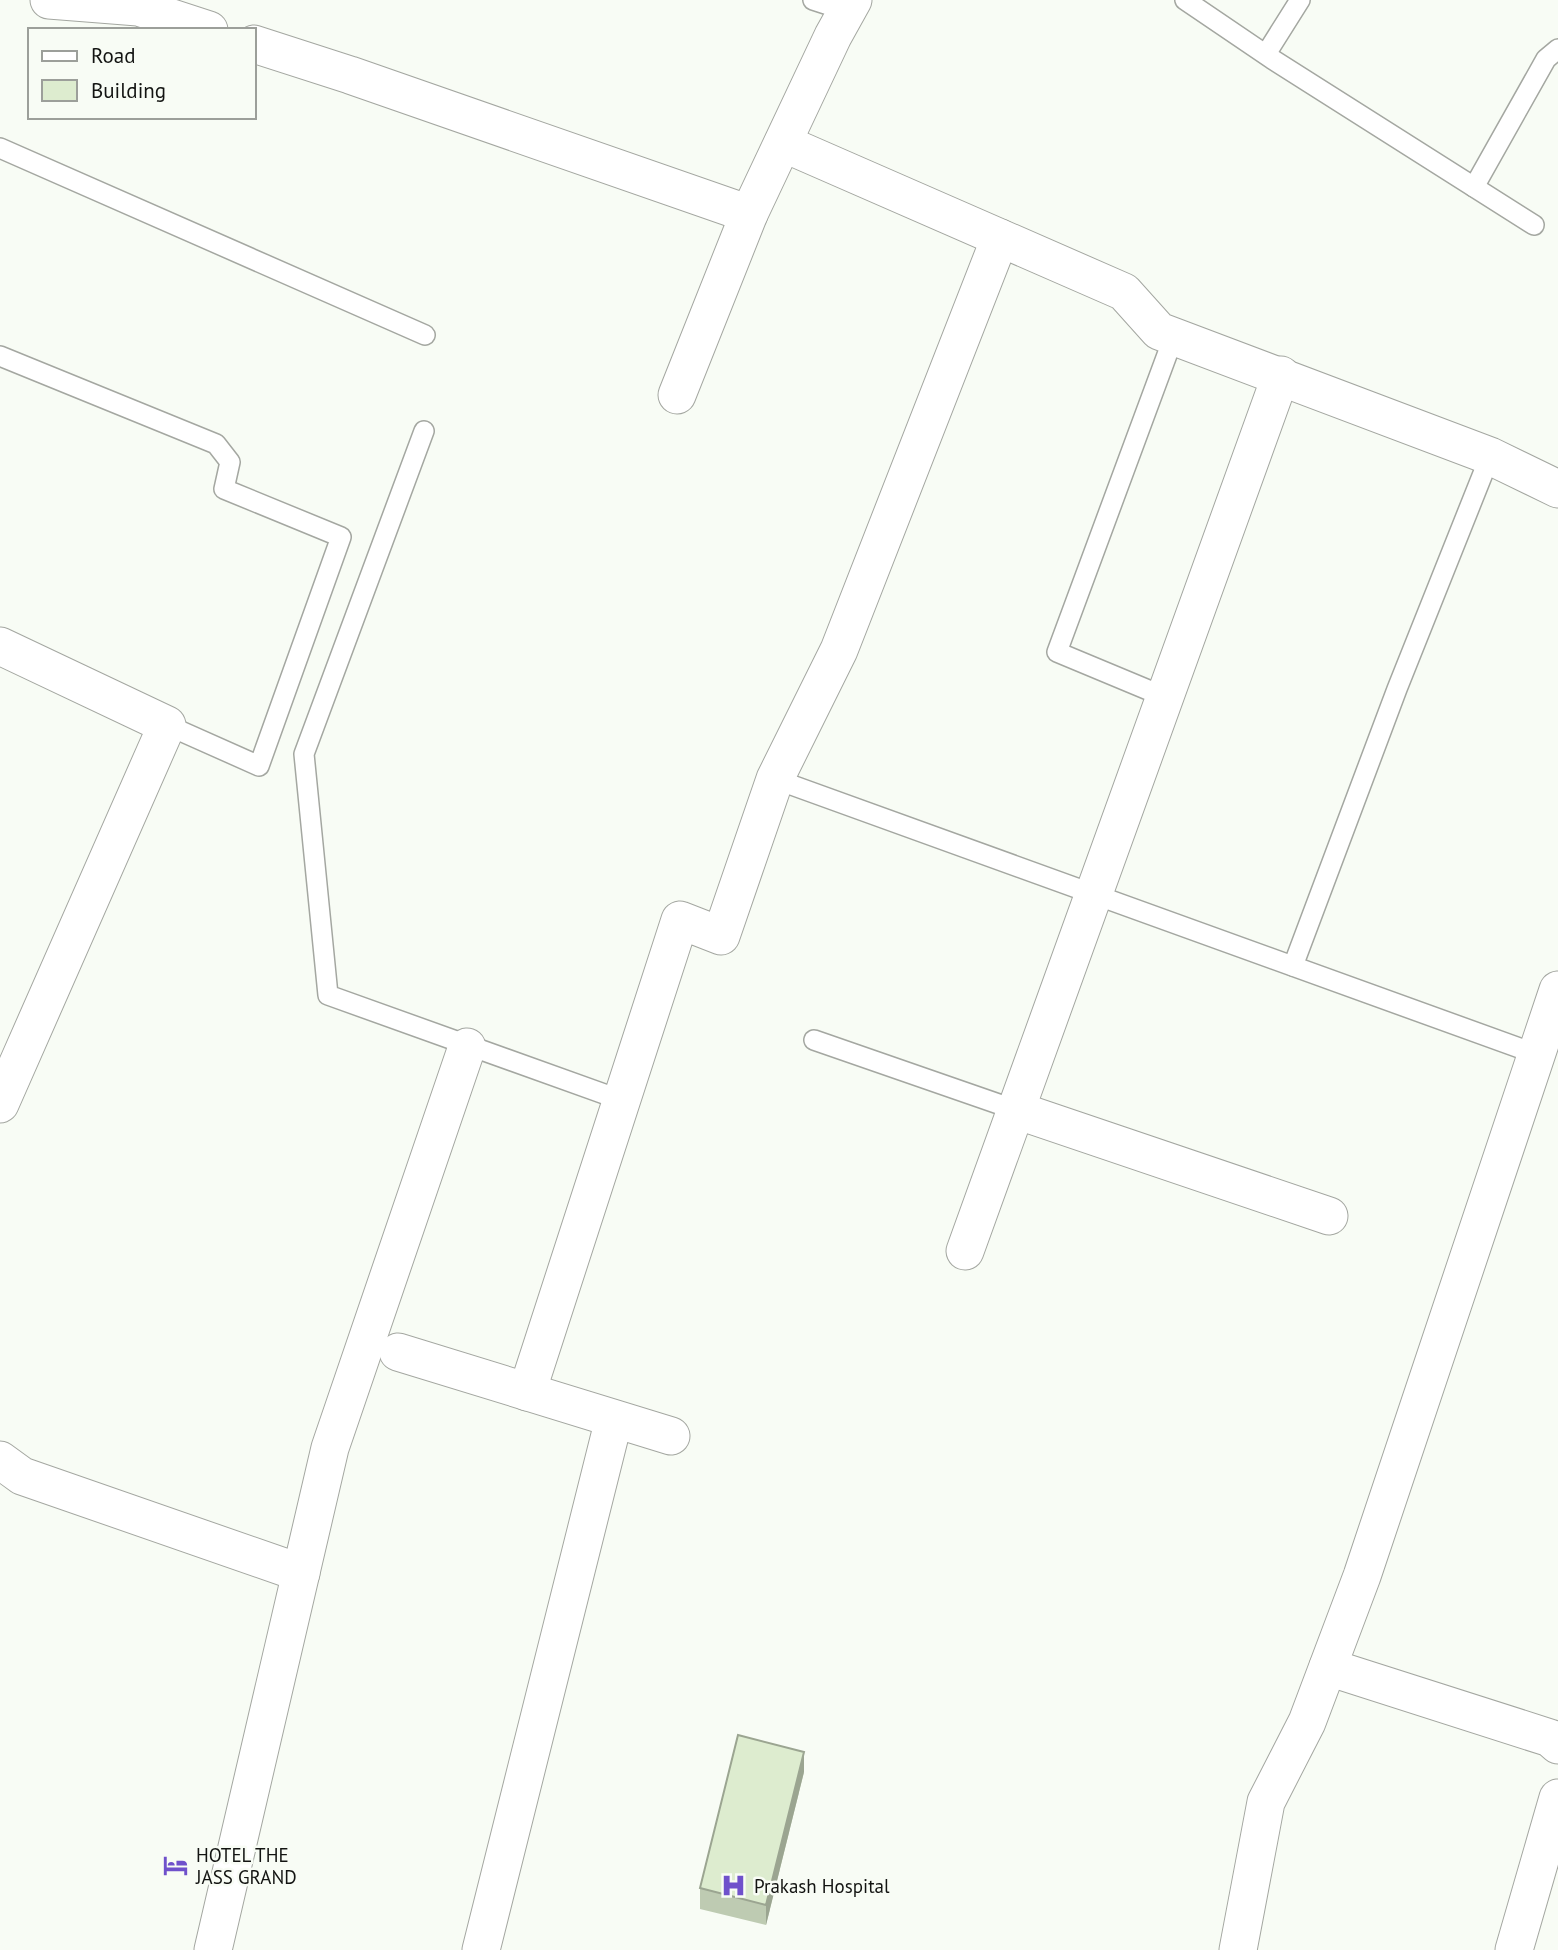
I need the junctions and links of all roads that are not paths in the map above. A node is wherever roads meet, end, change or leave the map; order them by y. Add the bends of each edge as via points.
1 (49, 0) edge
2 (1185, 0) edge
3 (1300, 0) edge
4 (140, 4) edge
5 (838, 4) edge
6 (204, 28) edge
7 (256, 45) edge
8 (1558, 49) edge
9 (1266, 54) junction
10 (783, 142) junction
11 (0, 148) edge
12 (1474, 187) junction
13 (749, 214) junction
14 (1534, 225) dead end
15 (1000, 238) junction
16 (425, 335) dead end
17 (1174, 336) junction
18 (0, 356) edge
19 (1281, 376) junction
20 (677, 395) dead end
21 (424, 431) dead end
22 (1490, 456) junction
23 (1558, 489) edge
24 (0, 646) edge
25 (1165, 697) junction
26 (167, 725) junction
27 (775, 779) junction
28 (1094, 894) junction
29 (1293, 966) junction
30 (1558, 990) edge
31 (814, 1040) dead end
32 (467, 1047) junction
33 (1536, 1054) junction
34 (621, 1100) junction
35 (0, 1104) edge
36 (1016, 1110) junction
37 (1329, 1216) dead end
38 (965, 1251) dead end
39 (398, 1352) dead end
40 (527, 1392) junction
41 (614, 1419) junction
42 (671, 1436) dead end
43 (0, 1460) edge
44 (301, 1573) junction
45 (1328, 1667) junction
46 (1558, 1745) edge
47 (1558, 1798) edge
48 (213, 1950) edge
49 (481, 1950) edge
50 (1238, 1950) edge
51 (1514, 1950) edge

1 - 4 street
2 - 9 lane
3 - 9 lane
4 - 6 street
5 - 10 street via 833,36
7 - 13 street
8 - 12 lane via 1546,59
9 - 12 lane
10 - 13 street
10 - 15 street
11 - 16 lane
12 - 14 lane
13 - 20 street
15 - 17 street via 1124,292 1159,331
15 - 27 street via 839,650
17 - 19 street
17 - 25 lane via 1057,652
18 - 26 lane via 216,444 230,462 224,489 341,537 259,766
19 - 22 street
19 - 25 street
21 - 32 lane via 304,754 328,995
22 - 23 street
22 - 29 lane
24 - 26 street
25 - 28 street
26 - 35 street
27 - 28 lane
27 - 34 street via 721,936 680,920
28 - 29 lane
28 - 36 street
29 - 33 lane
30 - 33 street
31 - 36 lane
32 - 34 lane
32 - 44 street via 330,1448
33 - 45 street
34 - 40 street
36 - 37 street
36 - 38 street
39 - 40 street
40 - 41 street
41 - 42 street
41 - 49 street
43 - 44 street via 22,1476
44 - 48 street
45 - 46 street via 1550,1738
45 - 50 street via 1307,1722 1266,1802
47 - 51 street

